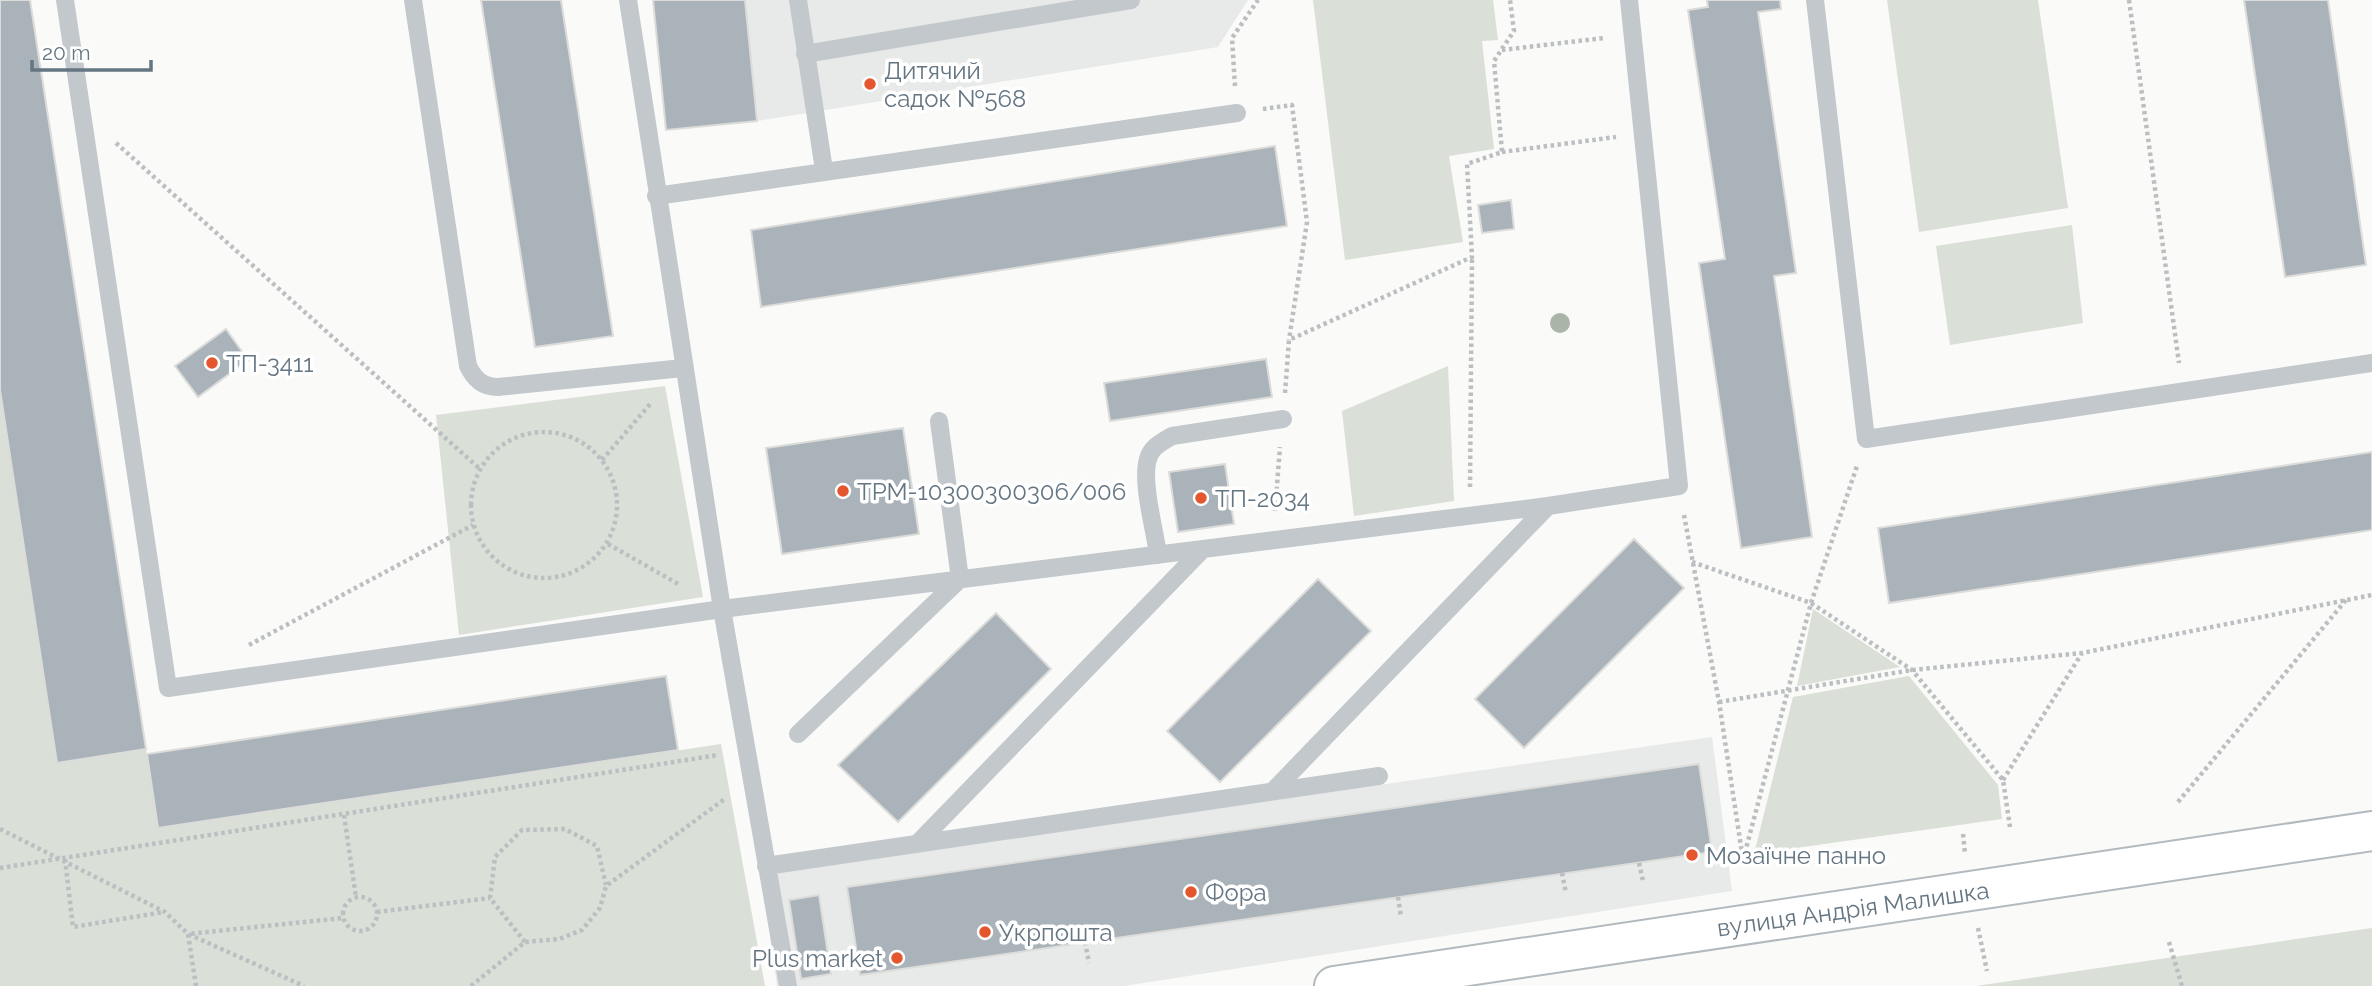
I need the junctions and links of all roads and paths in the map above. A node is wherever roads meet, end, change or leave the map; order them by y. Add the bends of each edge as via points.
1 (65, 0) edge
2 (413, 0) edge
3 (628, 0) edge
4 (797, 0) edge
5 (1131, 0) edge
6 (1258, 0) edge
7 (1510, 0) edge
8 (1629, 0) edge
9 (1815, 0) edge
10 (2129, 0) edge
11 (1633, 35) junction
12 (1501, 50) junction
13 (806, 54) junction
14 (82, 113) junction
15 (1237, 113) junction
16 (1643, 134) junction
17 (1502, 152) junction
18 (824, 170) junction
19 (656, 196) junction
20 (1472, 257) junction
21 (1289, 340) junction
22 (2372, 363) edge
23 (682, 368) junction
24 (2183, 391) junction
25 (1283, 419) junction
26 (939, 421) dead end
27 (1866, 439) junction
28 (603, 460) junction
29 (480, 469) junction
30 (1679, 486) junction
31 (1548, 506) junction
32 (1469, 516) junction
33 (473, 525) junction
34 (1273, 540) junction
35 (608, 544) dead end
36 (1203, 549) junction
37 (1158, 555) junction
38 (1692, 562) junction
39 (960, 579) junction
40 (2372, 595) edge
41 (2347, 599) junction
42 (1811, 603) junction
43 (722, 609) junction
44 (241, 649) dead end
45 (2082, 653) junction
46 (1912, 670) junction
47 (1788, 693) junction
48 (1719, 702) junction
49 (798, 734) dead end
50 (729, 753) dead end
51 (1379, 776) dead end
52 (2003, 780) junction
53 (1273, 791) junction
54 (735, 792) dead end
55 (2178, 802) dead end
56 (344, 815) junction
57 (2010, 827) dead end
58 (0, 829) edge
59 (2372, 831) edge
60 (917, 844) junction
61 (65, 859) junction
62 (1743, 860) junction
63 (1639, 863) dead end
64 (766, 866) junction
65 (1744, 866) dead end
66 (0, 868) edge
67 (1562, 873) dead end
68 (1643, 881) dead end
69 (606, 886) junction
70 (1566, 893) dead end
71 (356, 897) junction
72 (1398, 897) dead end
73 (490, 898) junction
74 (165, 912) junction
75 (377, 912) junction
76 (1401, 917) dead end
77 (343, 918) junction
78 (188, 934) junction
79 (1086, 942) dead end
80 (2169, 942) dead end
81 (525, 943) junction
82 (1089, 963) dead end
83 (196, 986) edge
84 (303, 986) edge
85 (471, 986) edge
86 (788, 986) edge
87 (1334, 986) edge
88 (2182, 986) edge

1 - 14 lane
2 - 23 lane via 472,374 488,387 498,387
3 - 19 lane
4 - 13 lane
5 - 13 lane
6 - 15 path via 1232,38
7 - 12 path via 1514,31
8 - 11 lane
9 - 27 lane
10 - 24 path
11 - 12 path
11 - 16 lane
12 - 17 path via 1494,61
13 - 18 lane
14 - 29 path
14 - 43 lane via 168,688
15 - 18 lane
15 - 21 path via 1292,105 1307,222
16 - 17 path
16 - 30 lane
17 - 20 path via 1467,164
18 - 19 lane
19 - 23 lane
20 - 21 path
20 - 32 path
21 - 25 path
22 - 24 lane
23 - 28 path
23 - 43 lane
24 - 27 lane
25 - 34 path
25 - 37 lane via 1172,436 1157,445 1148,457 1147,473
26 - 39 lane
27 - 42 path
28 - 29 path via 581,441 553,432 524,434 499,447
28 - 33 path via 616,485 618,514 609,541 590,563 564,577 535,578 508,570 486,551
29 - 33 path via 471,496
30 - 31 lane
30 - 38 path
31 - 32 lane
31 - 53 lane
32 - 34 lane
33 - 44 path
34 - 36 lane
35 - 43 path
36 - 37 lane
36 - 60 lane
37 - 39 lane
38 - 42 path
38 - 48 path
39 - 43 lane
39 - 49 lane
40 - 41 path
41 - 45 path
41 - 55 path
42 - 46 path
42 - 47 path
43 - 64 lane
45 - 46 path
45 - 52 path
46 - 47 path
46 - 52 path
47 - 48 path
47 - 62 path
48 - 62 path
50 - 56 path
51 - 53 lane
52 - 57 path
53 - 60 lane
54 - 69 path
56 - 61 path
56 - 71 path
58 - 61 path
59 - 87 street, вулиця Андрія Малишка
60 - 64 lane
61 - 66 path
61 - 74 path
61 - 74 path via 73,927
62 - 65 path
63 - 68 path
64 - 86 lane
67 - 70 path
69 - 73 path via 597,846 565,829 522,830 495,857
69 - 81 path via 600,908 582,930 559,939
71 - 75 path via 372,901
71 - 77 path via 344,907
72 - 76 path
73 - 75 path
73 - 81 path
74 - 78 path
75 - 77 path via 374,923 360,931 349,927
77 - 78 path
78 - 83 path
78 - 84 path
79 - 82 path
80 - 88 path
81 - 85 path

